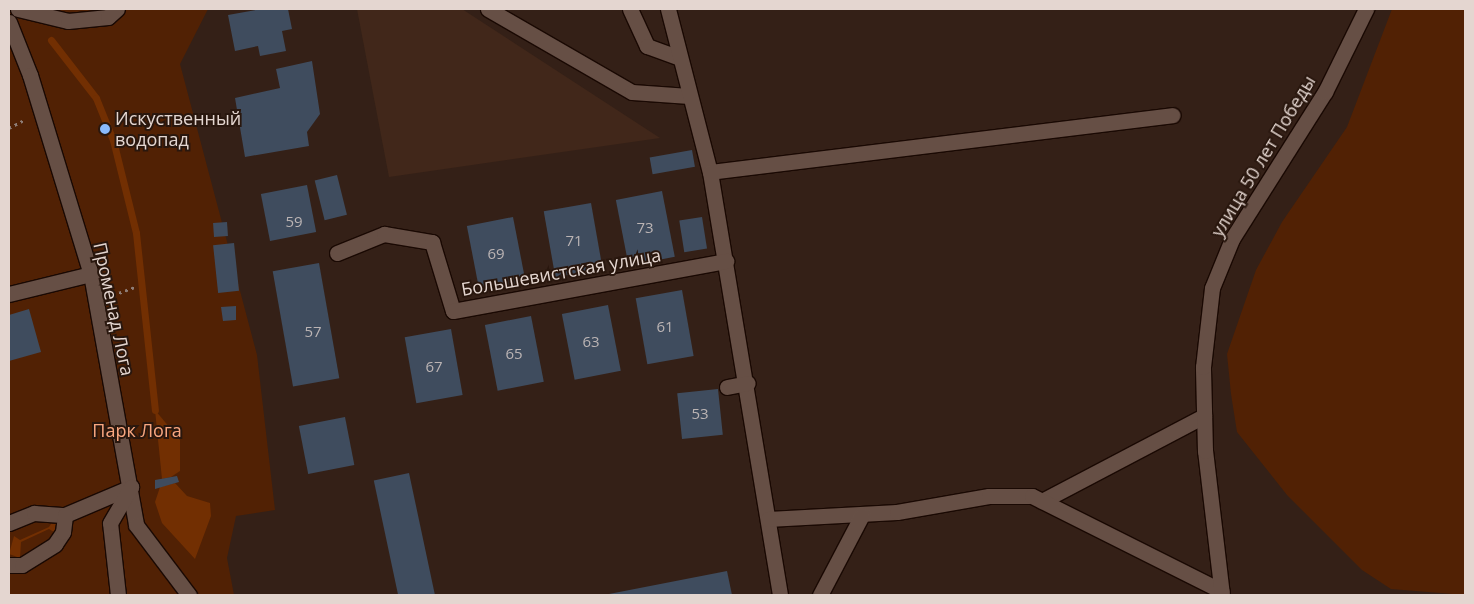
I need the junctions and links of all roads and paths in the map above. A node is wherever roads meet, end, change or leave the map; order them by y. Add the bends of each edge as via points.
1 (18, 9) edge
2 (117, 9) edge
3 (488, 9) edge
4 (630, 9) edge
5 (668, 9) edge
6 (1366, 9) edge
7 (9, 22) edge
8 (680, 58) junction
9 (689, 96) junction
10 (1173, 115) dead end
11 (710, 172) junction
12 (336, 253) dead end
13 (726, 261) junction
14 (91, 274) junction
15 (9, 294) edge
16 (748, 383) junction
17 (727, 388) dead end
18 (1204, 416) junction
19 (131, 487) junction
20 (1042, 501) junction
21 (65, 515) junction
22 (862, 515) junction
23 (768, 519) junction
24 (9, 523) edge
25 (9, 565) edge
26 (1222, 593) edge
27 (118, 595) edge
28 (189, 595) edge
29 (780, 595) edge
30 (820, 595) edge

1 - 2 street via 68,21 108,17
3 - 9 street via 632,92
4 - 8 street via 648,46
5 - 8 street
6 - 18 street, улица 50 лет Победы via 1325,92 1232,238 1212,288 1203,367
7 - 14 street, Променад Лога via 30,75
8 - 9 street
9 - 11 street
10 - 11 street
11 - 13 street
12 - 13 street, Большевистская улица via 384,234 432,242 453,311
13 - 16 street
14 - 15 street
14 - 19 street, Променад Лога
16 - 17 street
16 - 23 street
18 - 20 street
18 - 26 street, улица 50 лет Победы
19 - 21 street
19 - 27 street via 110,523
19 - 28 street, Променад Лога via 136,525
20 - 22 street via 1032,496 989,496
20 - 26 street
21 - 24 street via 34,513
21 - 25 street via 63,532 55,544 30,561
22 - 23 street
22 - 30 street
23 - 29 street

